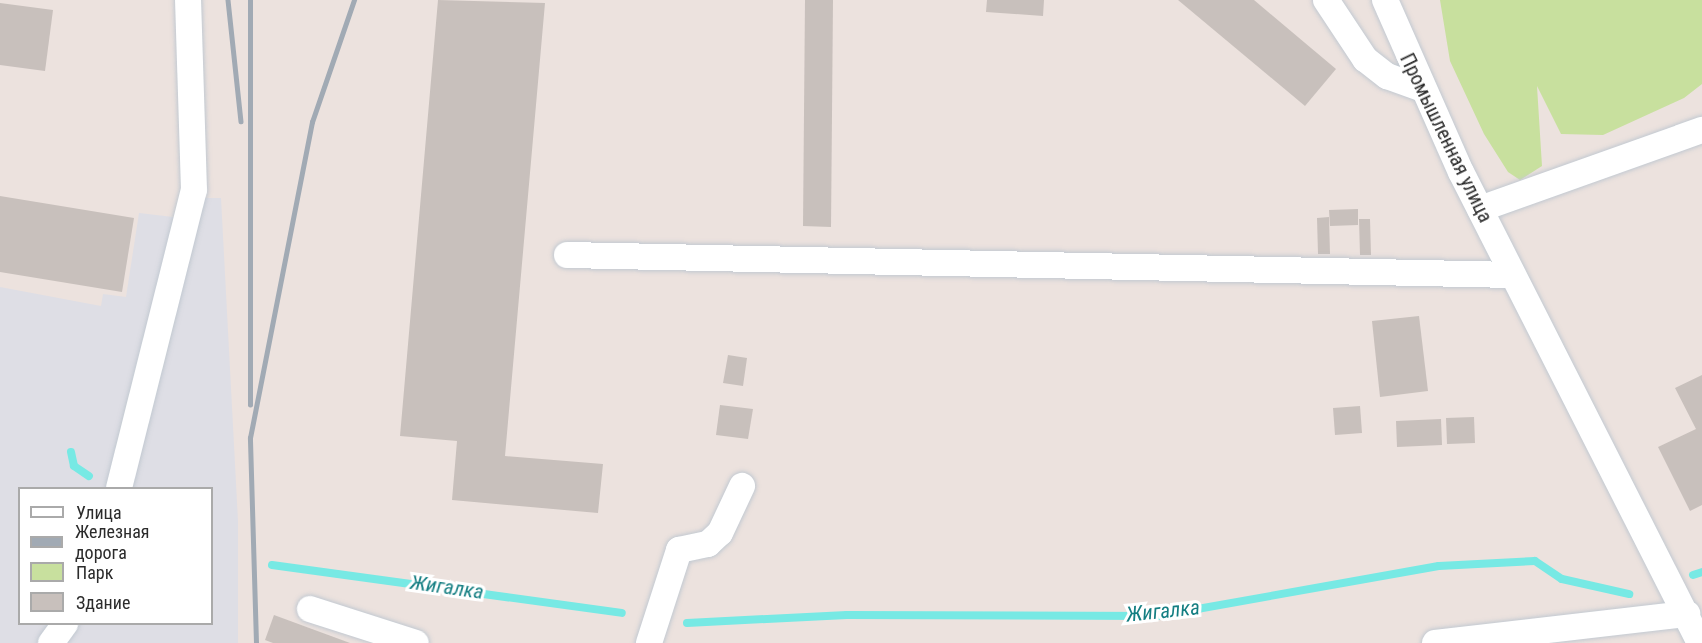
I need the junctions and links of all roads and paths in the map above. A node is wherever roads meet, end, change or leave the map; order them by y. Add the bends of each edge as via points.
1 (188, 0) edge
2 (1326, 0) edge
3 (1385, 0) edge
4 (1422, 89) junction
5 (1702, 130) edge
6 (1480, 209) junction
7 (567, 255) dead end
8 (1512, 275) junction
9 (742, 486) dead end
10 (120, 487) edge
11 (310, 609) dead end
12 (1687, 614) junction
13 (64, 625) edge
14 (51, 643) edge
15 (416, 643) edge
16 (649, 643) edge
17 (1435, 643) edge
18 (1700, 643) edge

1 - 10 street via 194,190
2 - 4 street via 1365,59 1387,76
3 - 4 street, Промышленная улица
4 - 6 street, Промышленная улица
5 - 6 street
6 - 8 street, Промышленная улица
7 - 8 street
8 - 12 street, Промышленная улица
9 - 16 street via 720,533 708,543 679,550
11 - 15 street
12 - 17 street
12 - 18 street, Промышленная улица
13 - 14 street

